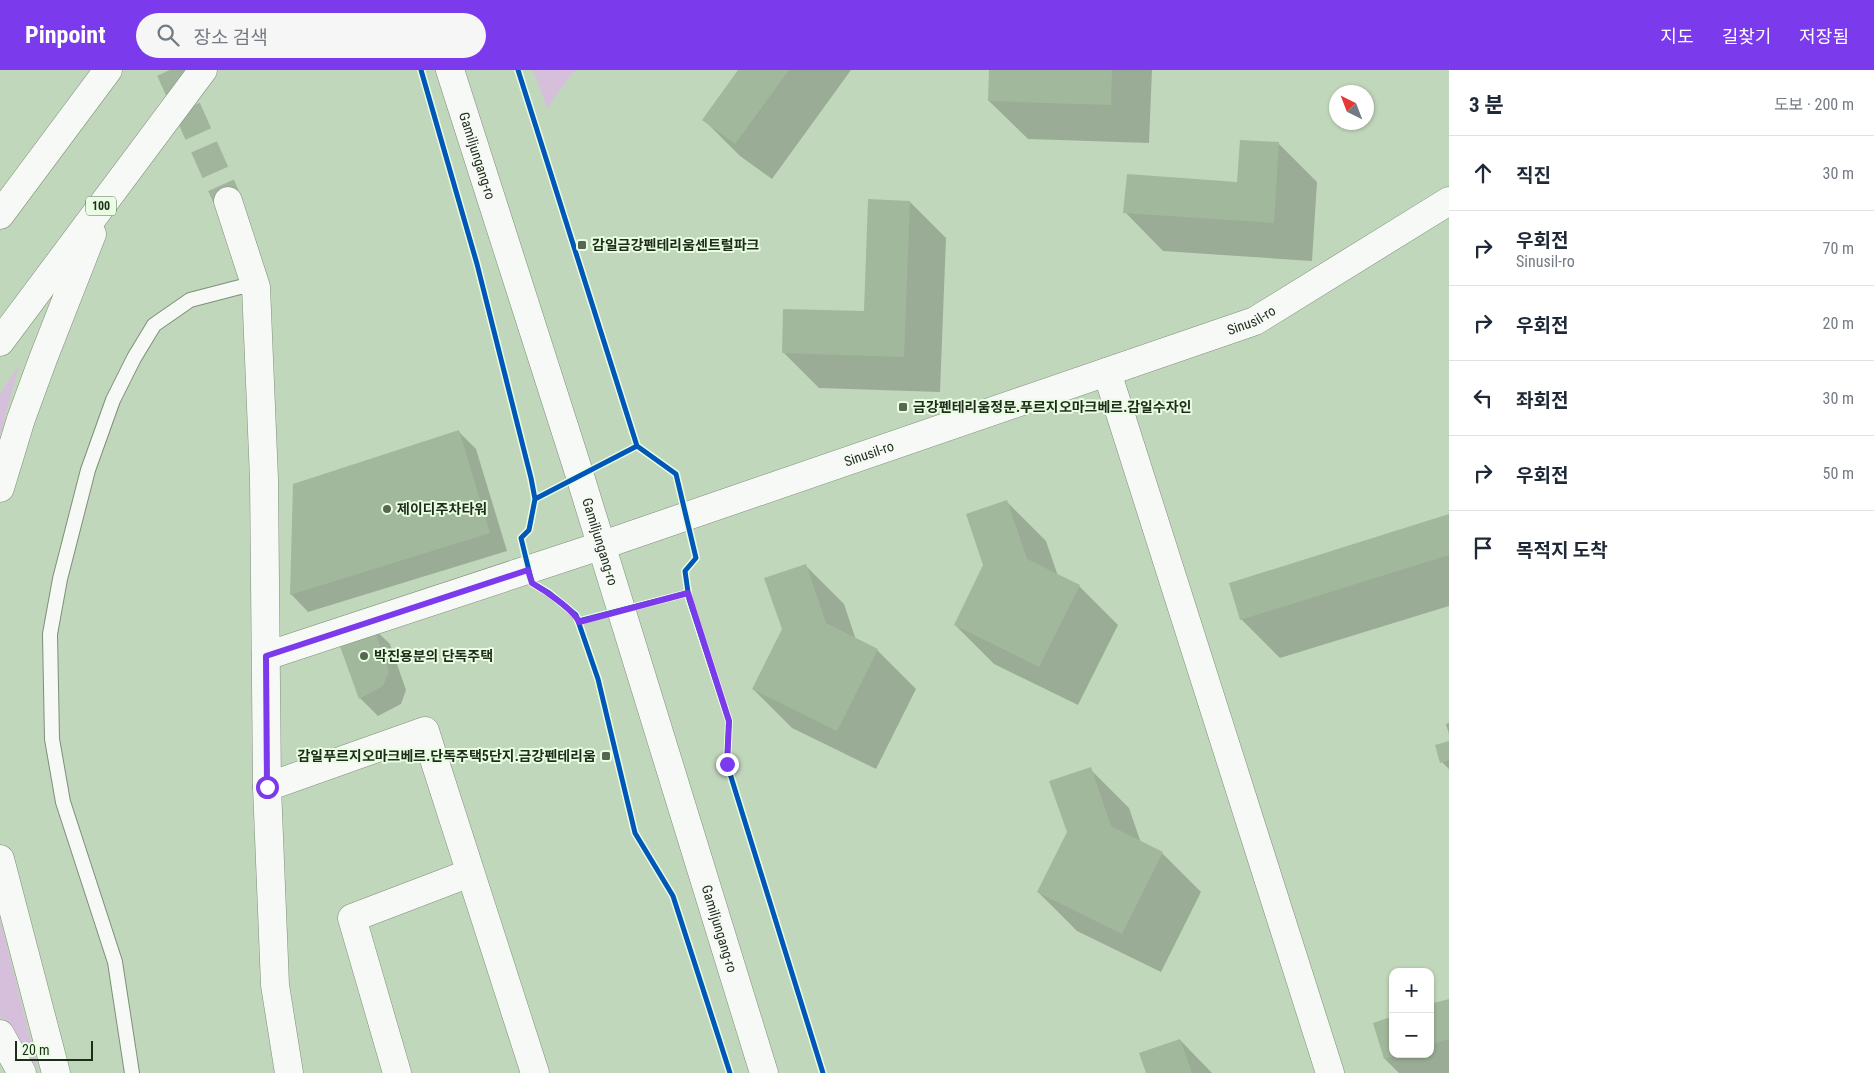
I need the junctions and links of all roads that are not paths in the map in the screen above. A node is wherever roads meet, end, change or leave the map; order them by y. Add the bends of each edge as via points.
1 (108, 70) edge
2 (203, 70) edge
3 (450, 70) edge
4 (8, 198) edge
5 (106, 200) junction
6 (228, 201) tunnel mouth
7 (1449, 201) edge
8 (0, 215) edge
9 (256, 287) junction
10 (0, 342) edge
11 (1107, 372) junction
12 (0, 488) edge
13 (600, 546) junction
14 (266, 656) junction
15 (267, 787) junction
16 (0, 859) edge
17 (470, 872) junction
18 (0, 1034) edge
19 (22, 1073) edge
20 (56, 1073) edge
21 (132, 1073) edge
22 (289, 1073) edge
23 (397, 1073) edge
24 (535, 1073) edge
25 (764, 1073) edge
26 (1330, 1073) edge

1 - 4 main road
2 - 5 main road, 100
3 - 13 main road, Gamiljungang-ro
4 - 8 main road
5 - 10 main road, 100
5 - 12 main road via 43,359
6 - 9 main road
7 - 11 main road, Sinusil-ro via 1255,320
9 - 14 main road via 264,479
9 - 21 lane via 240,287 190,300 154,325 113,400 88,470 60,579 50,634 52,739 63,802 114,962
11 - 13 main road, Sinusil-ro
11 - 26 main road
13 - 14 main road, Sinusil-ro
13 - 25 main road, Gamiljungang-ro
14 - 15 main road
15 - 17 main road via 425,731
15 - 22 main road via 275,985
16 - 20 main road
17 - 23 main road via 352,918
17 - 24 main road
18 - 19 main road

